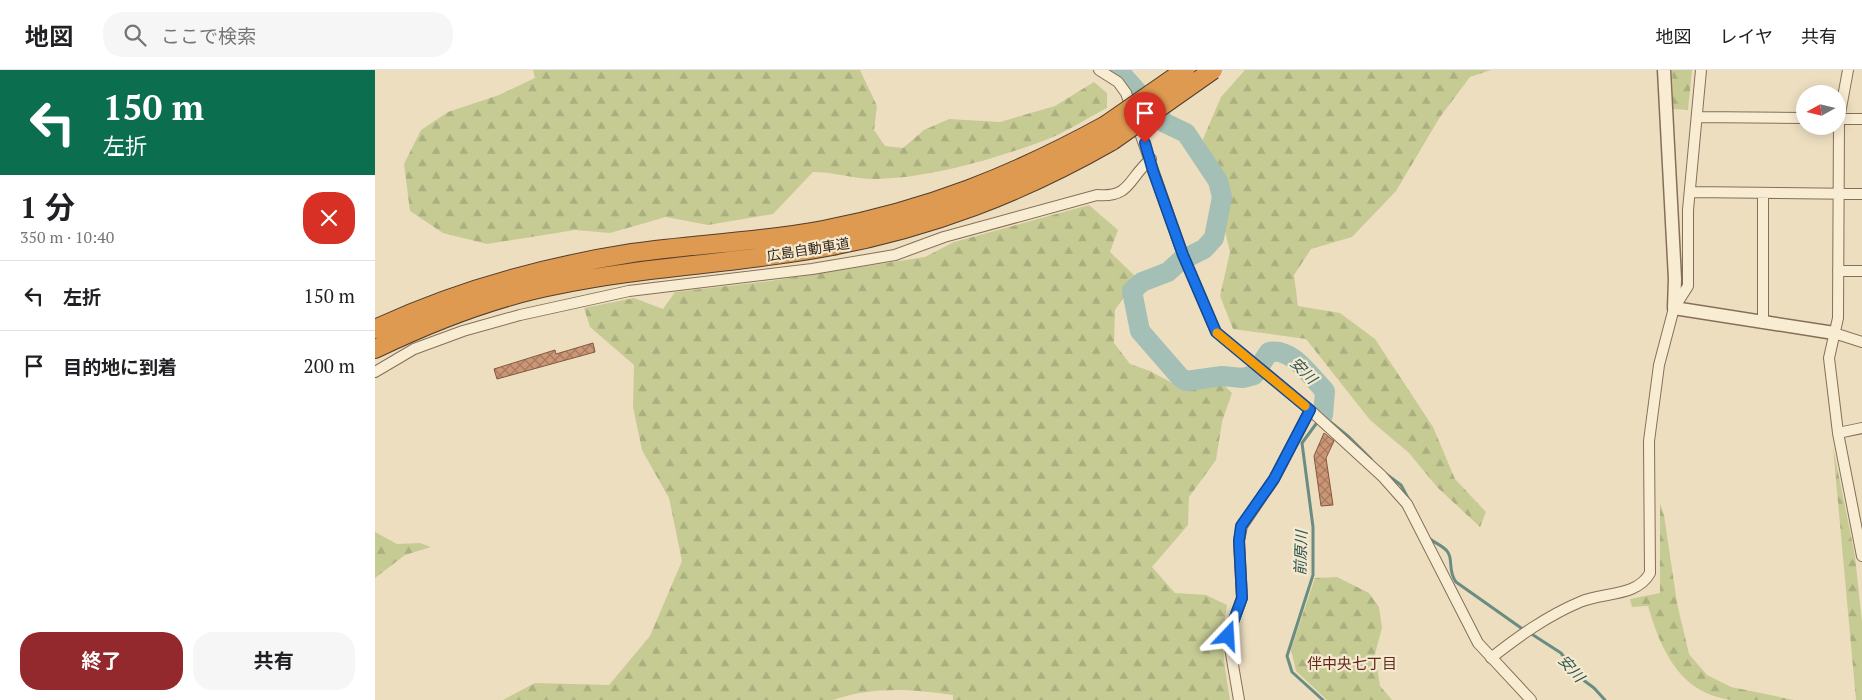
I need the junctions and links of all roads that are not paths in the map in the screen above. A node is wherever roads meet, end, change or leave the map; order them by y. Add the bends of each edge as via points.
1 (1099, 70) edge
2 (1185, 70) edge
3 (1213, 70) edge
4 (1664, 70) edge
5 (1701, 70) edge
6 (1848, 70) edge
7 (1845, 85) edge
8 (1697, 117) junction
9 (1796, 118) edge
10 (1846, 119) edge
11 (1862, 119) edge
12 (1109, 133) junction
13 (1838, 135) edge
14 (1151, 160) junction
15 (1690, 192) junction
16 (1763, 193) junction
17 (1839, 194) junction
18 (1862, 194) edge
19 (1838, 271) junction
20 (1862, 272) edge
21 (1674, 308) junction
22 (1763, 323) junction
23 (375, 329) edge
24 (1834, 333) junction
25 (1862, 342) edge
26 (375, 349) edge
27 (375, 372) edge
28 (1310, 410) junction
29 (1862, 428) edge
30 (1838, 433) junction
31 (1858, 503) edge
32 (1862, 556) edge
33 (1491, 658) junction
34 (1239, 700) edge
35 (1531, 700) edge

1 - 14 street via 1118,82 1126,93
2 - 12 highway, 広島自動車道, bridge
3 - 12 highway, 広島自動車道, bridge
4 - 21 street
5 - 8 street
6 - 7 street
8 - 9 street
8 - 15 street
10 - 11 street
12 - 23 highway, 広島自動車道 via 953,196 889,215 751,241 633,253 553,268 476,289
12 - 26 highway, 広島自動車道 via 1063,169 959,213 895,232 826,248 635,271 556,285 481,305
13 - 17 street
14 - 27 street via 1138,170 1128,187 1112,196 1097,195 944,237 895,255 629,291 520,315 414,349
14 - 28 street via 1185,258 1216,332
15 - 16 street
15 - 21 street via 1688,286
16 - 17 street
16 - 22 street
17 - 18 street
17 - 19 street
19 - 20 street
19 - 24 street via 1838,318
21 - 22 street
21 - 33 street via 1659,365 1649,441 1650,573 1645,582 1626,591 1581,601 1526,631
22 - 24 street
24 - 25 street
24 - 30 street via 1829,358
28 - 33 street via 1382,476 1407,504 1478,643
28 - 34 street via 1274,479 1241,526 1242,598 1228,636
29 - 30 street
30 - 31 street
31 - 32 street
33 - 35 street

